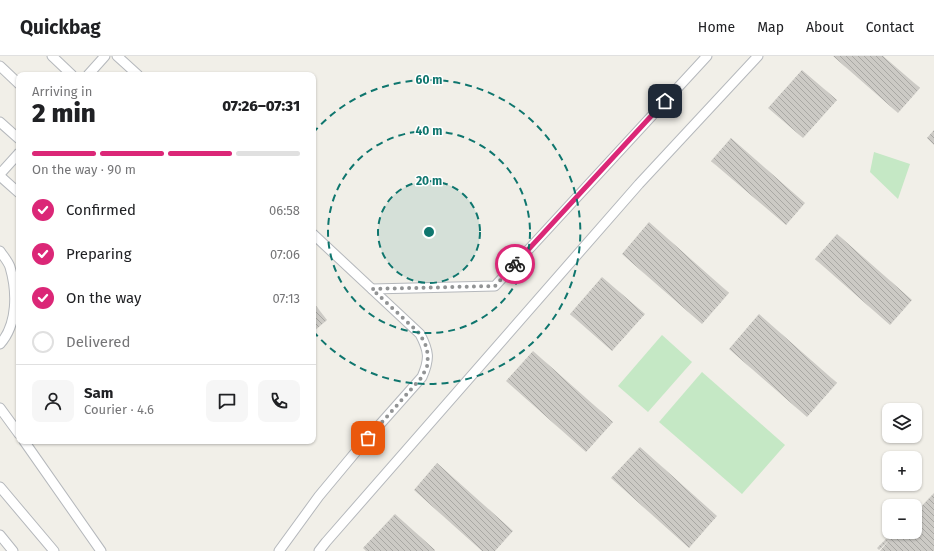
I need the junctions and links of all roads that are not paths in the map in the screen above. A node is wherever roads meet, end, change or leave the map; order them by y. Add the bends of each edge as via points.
1 (52, 56) edge
2 (105, 56) edge
3 (117, 56) edge
4 (707, 56) edge
5 (758, 56) edge
6 (0, 66) edge
7 (69, 72) edge
8 (91, 72) edge
9 (135, 72) edge
10 (16, 81) edge
11 (0, 122) edge
12 (16, 136) edge
13 (16, 156) edge
14 (0, 175) edge
15 (16, 190) edge
16 (316, 237) edge
17 (0, 251) edge
18 (372, 289) junction
19 (0, 344) edge
20 (0, 408) edge
21 (16, 430) edge
22 (26, 444) edge
23 (0, 487) edge
24 (0, 535) edge
25 (14, 551) edge
26 (54, 551) edge
27 (101, 551) edge
28 (279, 551) edge
29 (319, 551) edge

1 - 7 lane
2 - 8 lane
3 - 9 lane
4 - 18 lane via 495,286
5 - 29 lane via 639,184
6 - 10 lane
11 - 12 lane
13 - 14 lane
14 - 15 lane
16 - 18 lane
17 - 19 lane via 9,265 15,295 13,320
18 - 28 lane via 420,334 427,348 428,364 422,377 319,496
20 - 21 lane
22 - 27 lane
23 - 26 lane
24 - 25 lane

